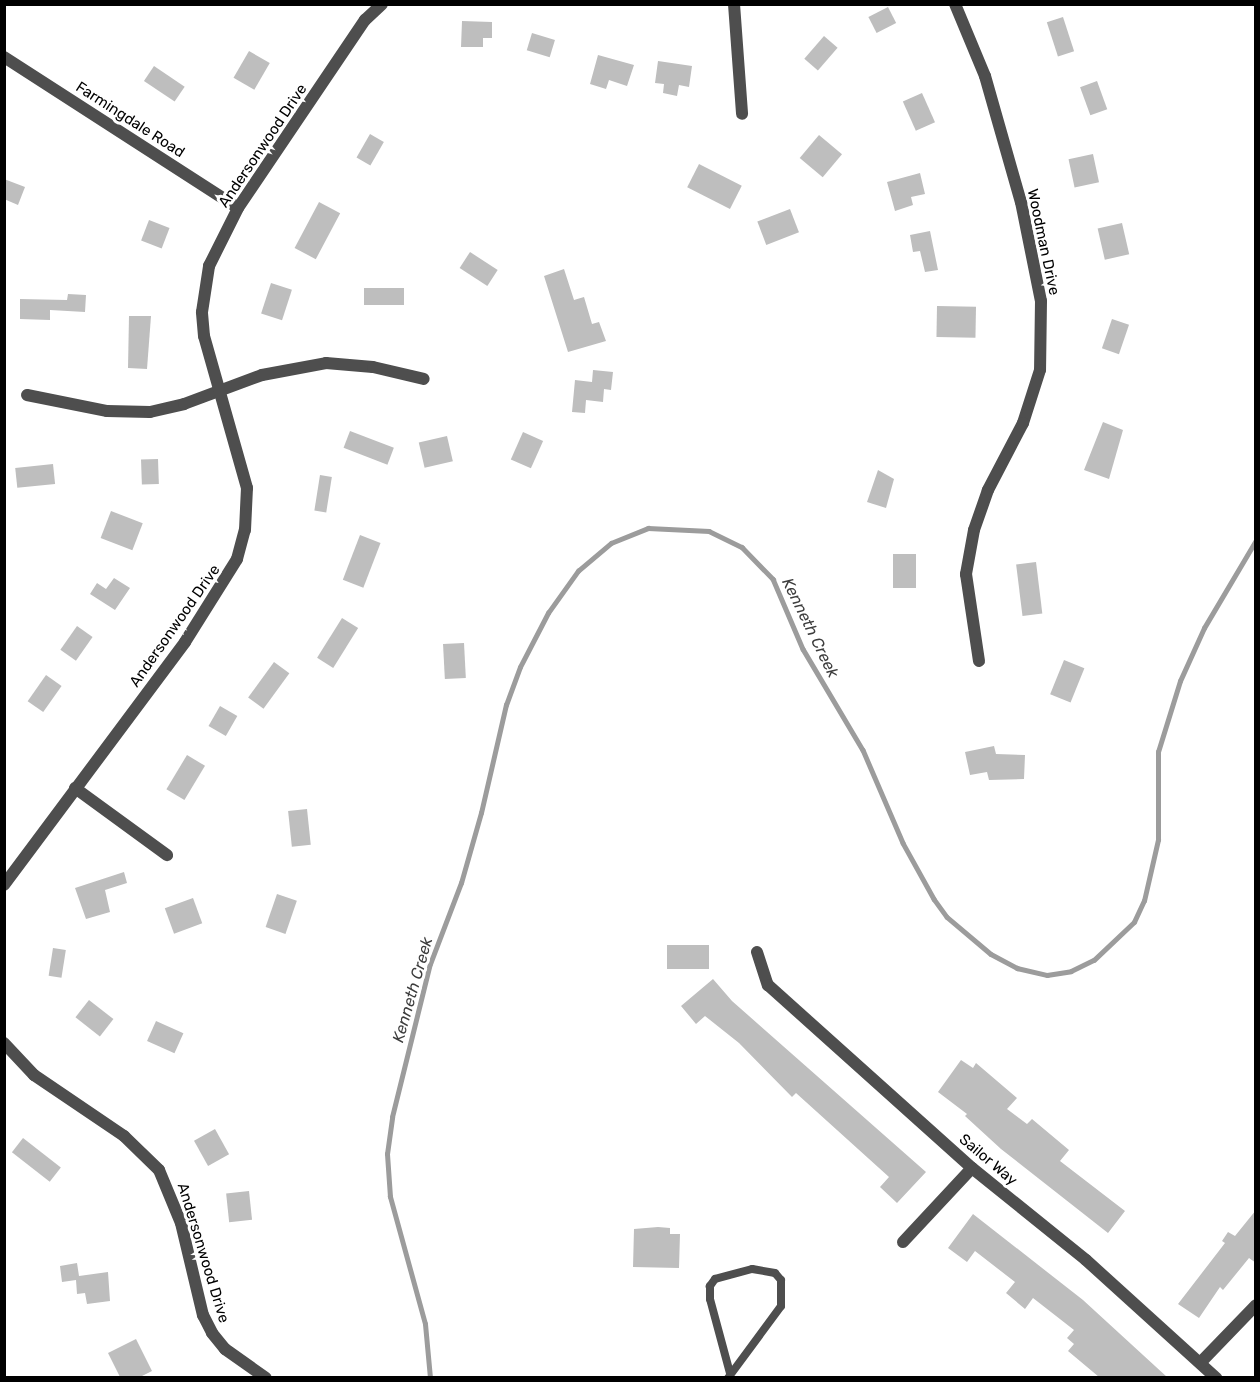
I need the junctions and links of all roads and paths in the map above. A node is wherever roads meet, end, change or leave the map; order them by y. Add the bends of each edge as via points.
1 (382, 4) edge
2 (734, 4) edge
3 (955, 4) edge
4 (4, 57) edge
5 (742, 114) dead end
6 (238, 208) junction
7 (424, 379) dead end
8 (217, 388) junction
9 (27, 395) dead end
10 (978, 661) dead end
11 (75, 788) junction
12 (167, 855) dead end
13 (4, 885) edge
14 (757, 952) dead end
15 (4, 1043) edge
16 (972, 1168) junction
17 (903, 1242) dead end
18 (1256, 1305) edge
19 (1201, 1362) junction
20 (729, 1375) edge
21 (266, 1377) edge
22 (1216, 1377) edge

1 - 6 street, Andersonwood Drive via 365,20
2 - 5 street
3 - 10 street, Woodman Drive via 991,99 1021,202 1041,301 1040,370 1023,423 988,490 974,530 966,574
4 - 6 street, Farmingdale Road
6 - 8 street, Andersonwood Drive via 204,284 204,336
7 - 8 street via 373,367 326,363
8 - 9 street via 169,408 127,413
8 - 11 street, Andersonwood Drive via 247,488 245,530 237,559 185,642
11 - 12 street
11 - 13 street, Andersonwood Drive
14 - 16 street, Sailor Way via 768,985
15 - 21 street, Andersonwood Drive via 34,1075 124,1136 159,1170 181,1223 203,1315 212,1333 225,1349
16 - 17 street
16 - 19 street, Sailor Way via 1086,1260
18 - 19 street
19 - 22 street, Sailor Way
20 - 20 lane via 781,1306 781,1280 775,1273 752,1269 715,1279 711,1286 710,1299

